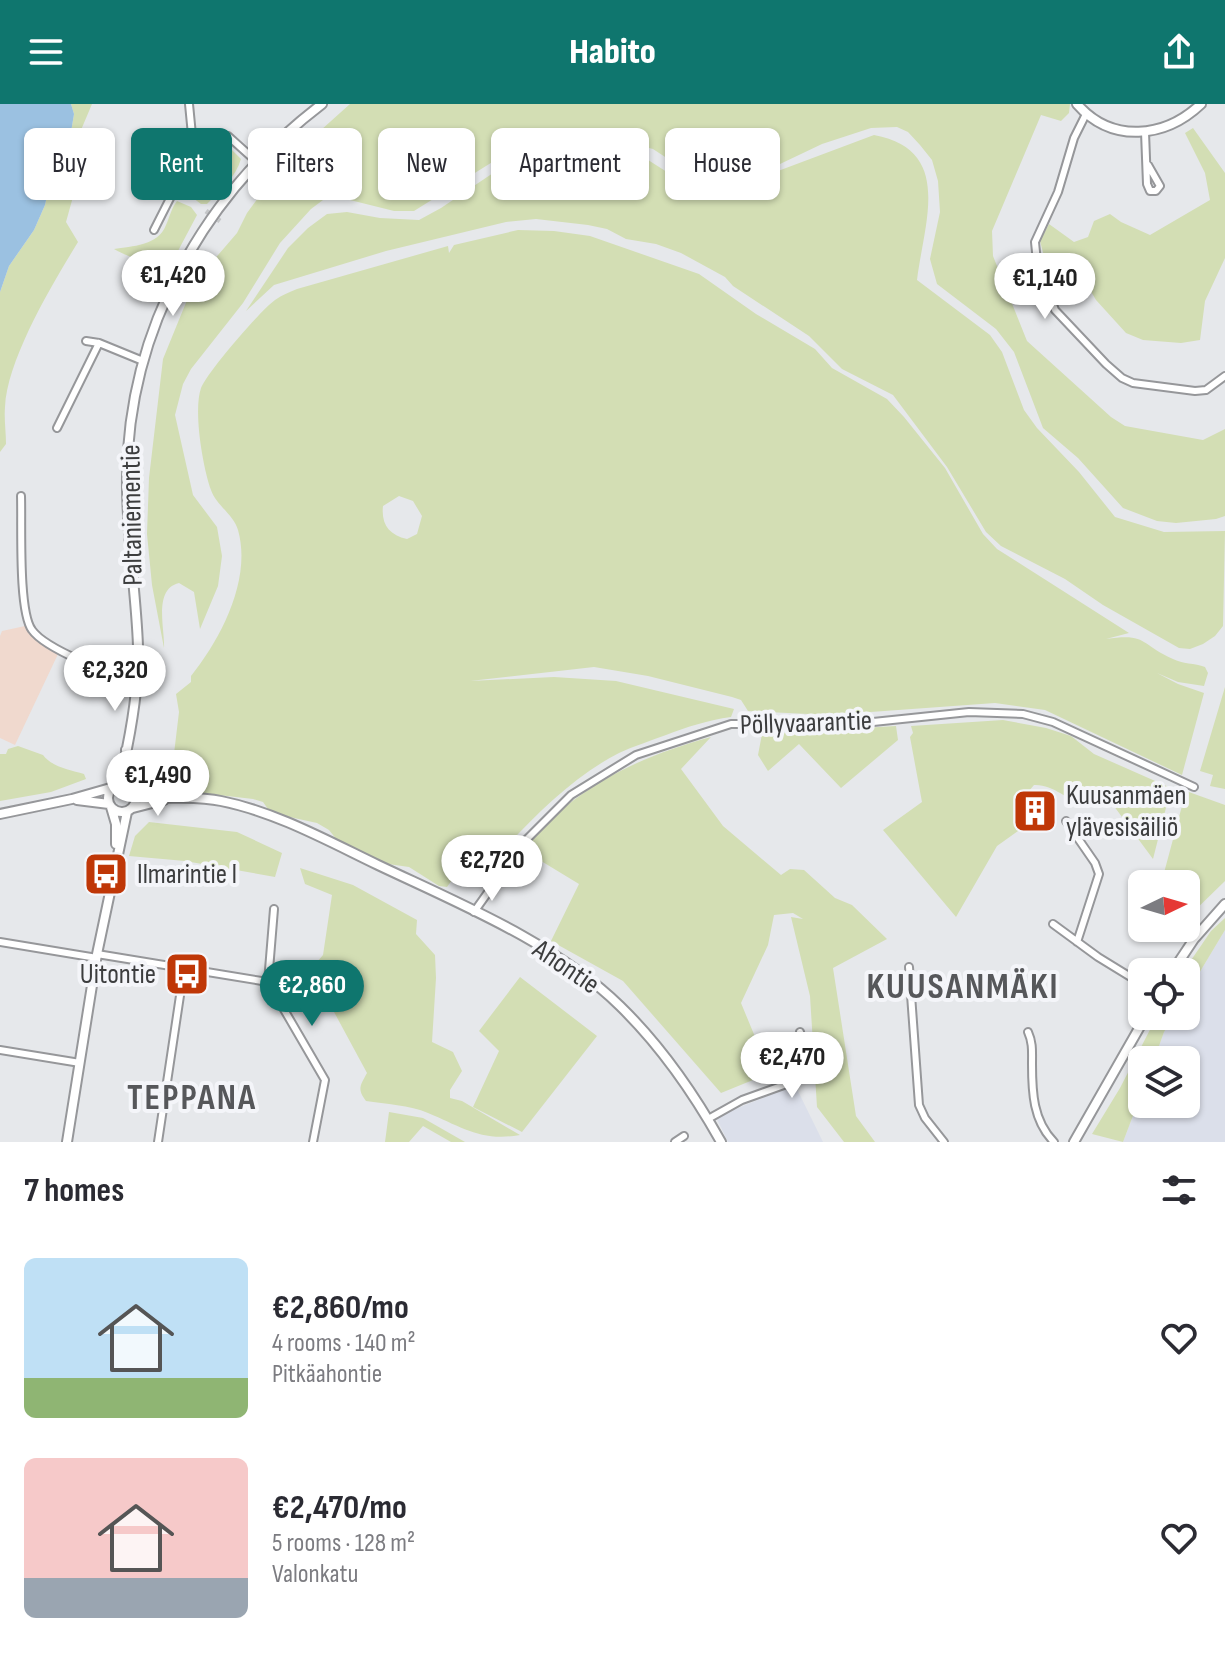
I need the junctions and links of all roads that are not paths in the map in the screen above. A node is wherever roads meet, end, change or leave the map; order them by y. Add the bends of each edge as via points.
1 (189, 104) edge
2 (322, 104) edge
3 (1077, 104) edge
4 (1201, 104) edge
5 (1086, 114) junction
6 (191, 128) edge
7 (293, 128) edge
8 (1145, 132) junction
9 (232, 140) edge
10 (248, 154) edge
11 (1148, 165) dead end
12 (248, 173) edge
13 (169, 200) edge
14 (154, 230) dead end
15 (86, 341) dead end
16 (99, 343) junction
17 (143, 361) junction
18 (1225, 376) edge
19 (57, 428) dead end
20 (21, 496) dead end
21 (136, 682) junction
22 (126, 748) junction
23 (116, 785) junction
24 (1194, 787) dead end
25 (134, 791) junction
26 (176, 797) junction
27 (72, 799) junction
28 (110, 805) junction
29 (130, 810) junction
30 (0, 814) edge
31 (1066, 821) dead end
32 (117, 849) junction
33 (1225, 904) edge
34 (274, 909) dead end
35 (474, 912) junction
36 (1053, 924) dead end
37 (0, 942) edge
38 (1077, 942) junction
39 (97, 956) junction
40 (1181, 958) edge
41 (909, 967) dead end
42 (184, 969) junction
43 (1128, 975) edge
44 (268, 982) junction
45 (1138, 1030) edge
46 (800, 1032) dead end
47 (1028, 1032) dead end
48 (0, 1050) edge
49 (80, 1063) junction
50 (708, 1119) junction
51 (684, 1136) dead end
52 (67, 1142) edge
53 (158, 1142) edge
54 (313, 1142) edge
55 (675, 1142) edge
56 (721, 1142) edge
57 (944, 1142) edge
58 (1054, 1142) edge
59 (1074, 1142) edge

1 - 6 street
2 - 7 street, Paltaniementie
3 - 5 street
4 - 8 street via 1179,122
5 - 8 street via 1120,131
5 - 18 street via 1035,242 1055,310 1106,364 1133,383 1195,391 1206,390
8 - 11 street
9 - 10 street
12 - 17 street, Paltaniementie via 175,277
13 - 14 street
15 - 16 street
16 - 17 street
16 - 19 street
17 - 21 street, Paltaniementie via 127,475
20 - 21 street via 24,602 30,628 42,641
21 - 22 street, Paltaniementie
22 - 23 street, Paltaniementie
22 - 25 street, Paltaniementie
23 - 25 street via 127,784
23 - 27 street
23 - 28 street via 109,793
24 - 35 street, Pöllyvaarantie via 1053,722 1023,714 969,712 854,724 731,724 636,755 571,795 523,843
25 - 26 street, Ahontie
25 - 29 street via 137,800
26 - 29 street, Ahontie
26 - 35 street, Ahontie via 222,801 289,822
27 - 28 street
27 - 30 street
28 - 29 street via 116,811
28 - 32 street
29 - 32 street
31 - 38 street via 1099,874
32 - 39 street
33 - 40 street
34 - 44 street
35 - 50 street, Ahontie via 540,947 618,1004 675,1067
36 - 38 street
37 - 39 street
38 - 43 street
39 - 42 street
39 - 49 street
41 - 57 street via 919,1105
42 - 44 street
42 - 53 street
44 - 54 street via 325,1080
45 - 59 street
46 - 50 street via 805,1056 795,1081
47 - 58 street via 1034,1105
48 - 49 street
49 - 52 street
50 - 56 street, Ahontie
51 - 55 street

